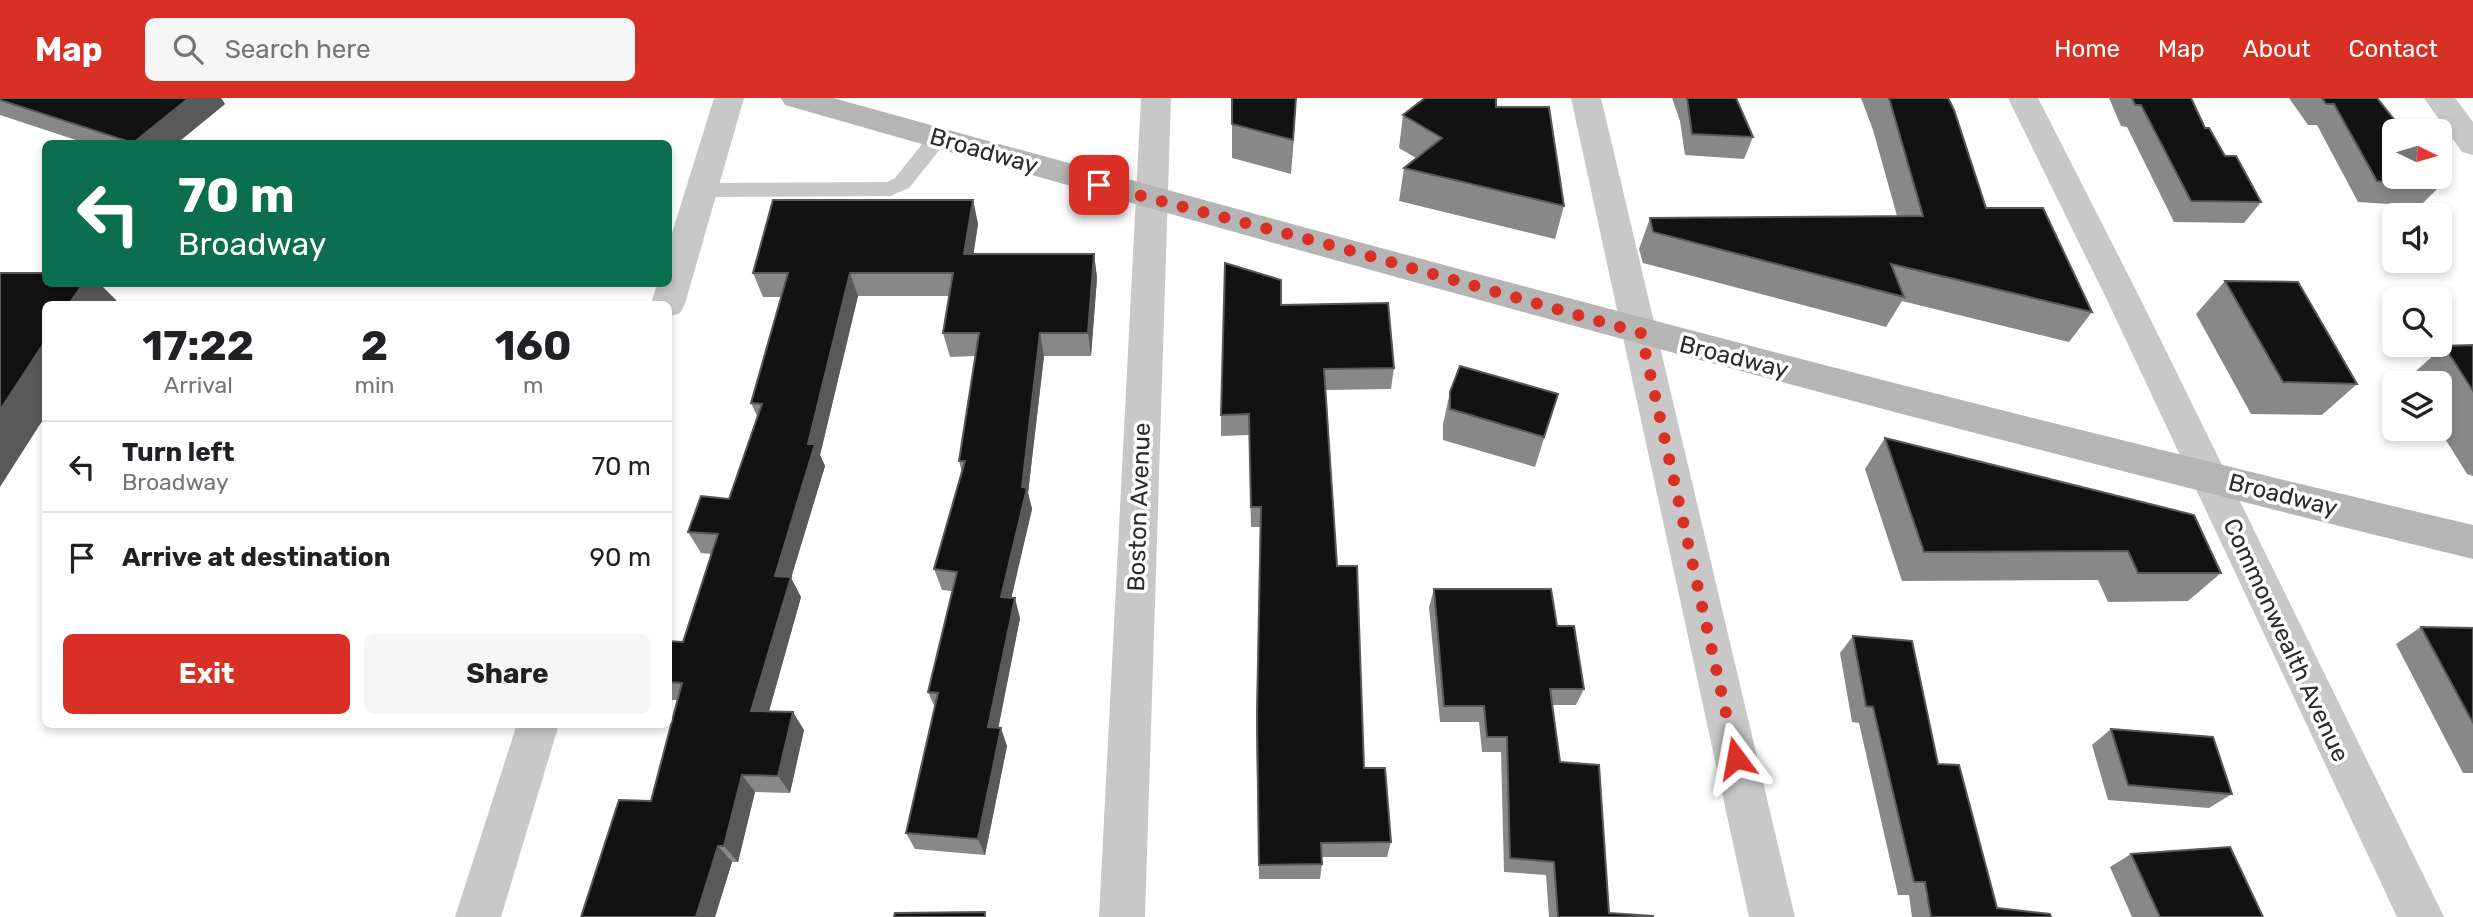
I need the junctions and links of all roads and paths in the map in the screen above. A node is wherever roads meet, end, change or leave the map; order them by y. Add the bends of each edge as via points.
1 (729, 98) edge
2 (796, 98) edge
3 (1156, 98) edge
4 (1587, 98) edge
5 (2023, 98) edge
6 (2438, 98) edge
7 (938, 138) junction
8 (2473, 144) edge
9 (703, 191) junction
10 (1151, 200) junction
11 (669, 301) edge
12 (1641, 333) junction
13 (2210, 477) junction
14 (2473, 542) edge
15 (537, 728) edge
16 (478, 917) edge
17 (1122, 917) edge
18 (1772, 917) edge
19 (2421, 917) edge

1 - 9 street
2 - 7 main road, Broadway
3 - 10 street, Boston Avenue
4 - 12 street
5 - 13 street, Commonwealth Avenue
6 - 8 street
7 - 9 lane via 902,183 890,188
7 - 10 main road, Broadway
9 - 11 street
10 - 12 main road, Broadway via 1334,246
10 - 17 street, Boston Avenue
12 - 13 main road, Broadway
12 - 18 street
13 - 14 main road, Broadway
13 - 19 street, Commonwealth Avenue
15 - 16 street

